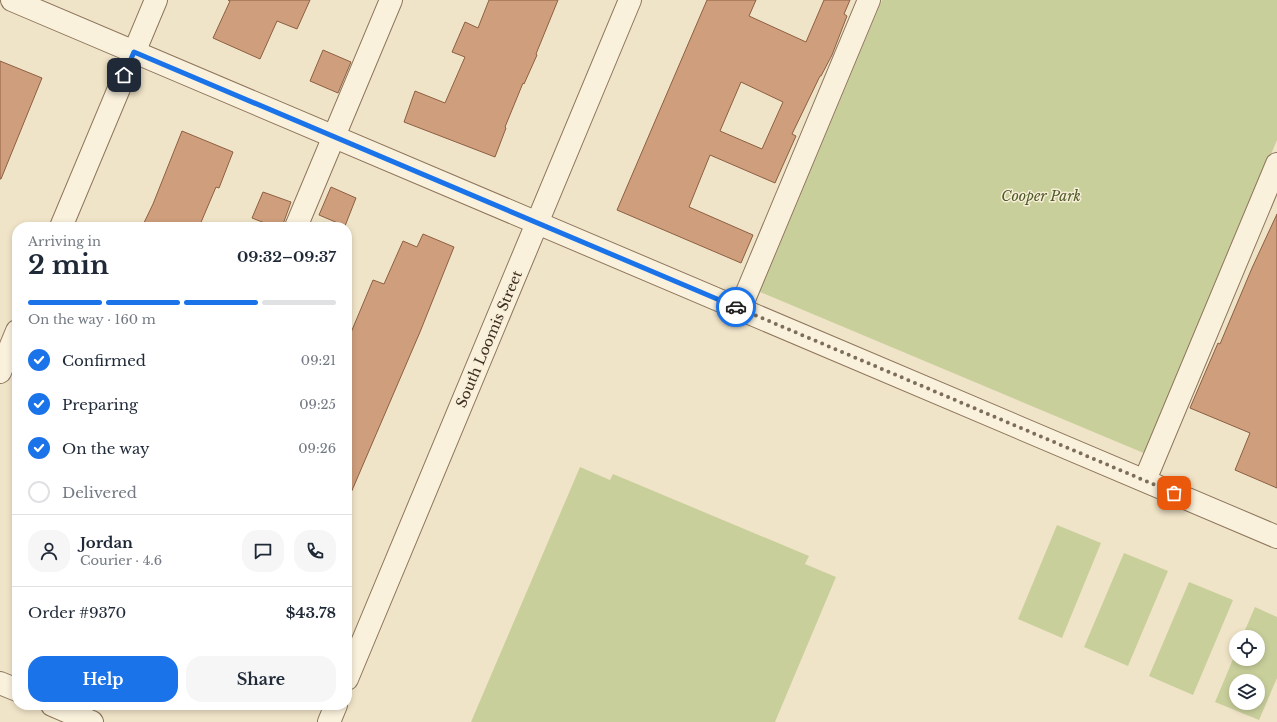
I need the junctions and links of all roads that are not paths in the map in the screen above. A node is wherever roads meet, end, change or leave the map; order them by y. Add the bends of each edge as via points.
1 (12, 0) edge
2 (156, 0) edge
3 (391, 0) edge
4 (630, 0) edge
5 (869, 0) edge
6 (134, 52) junction
7 (334, 137) junction
8 (1277, 164) edge
9 (63, 222) edge
10 (298, 222) edge
11 (537, 223) junction
12 (740, 309) junction
13 (12, 343) edge
14 (0, 372) edge
15 (1145, 480) junction
16 (1277, 537) edge
17 (352, 667) edge
18 (0, 683) edge
19 (12, 688) edge
20 (70, 710) edge
21 (334, 710) edge
22 (92, 716) edge
23 (329, 722) edge

1 - 6 street
2 - 6 street
3 - 7 street
4 - 11 street, South Loomis Street
5 - 12 street
6 - 7 street
6 - 9 street
7 - 10 street
7 - 11 street
8 - 15 street
11 - 12 street
11 - 17 street, South Loomis Street
12 - 15 street
13 - 14 street
15 - 16 street
18 - 19 street
20 - 22 street
21 - 23 street

